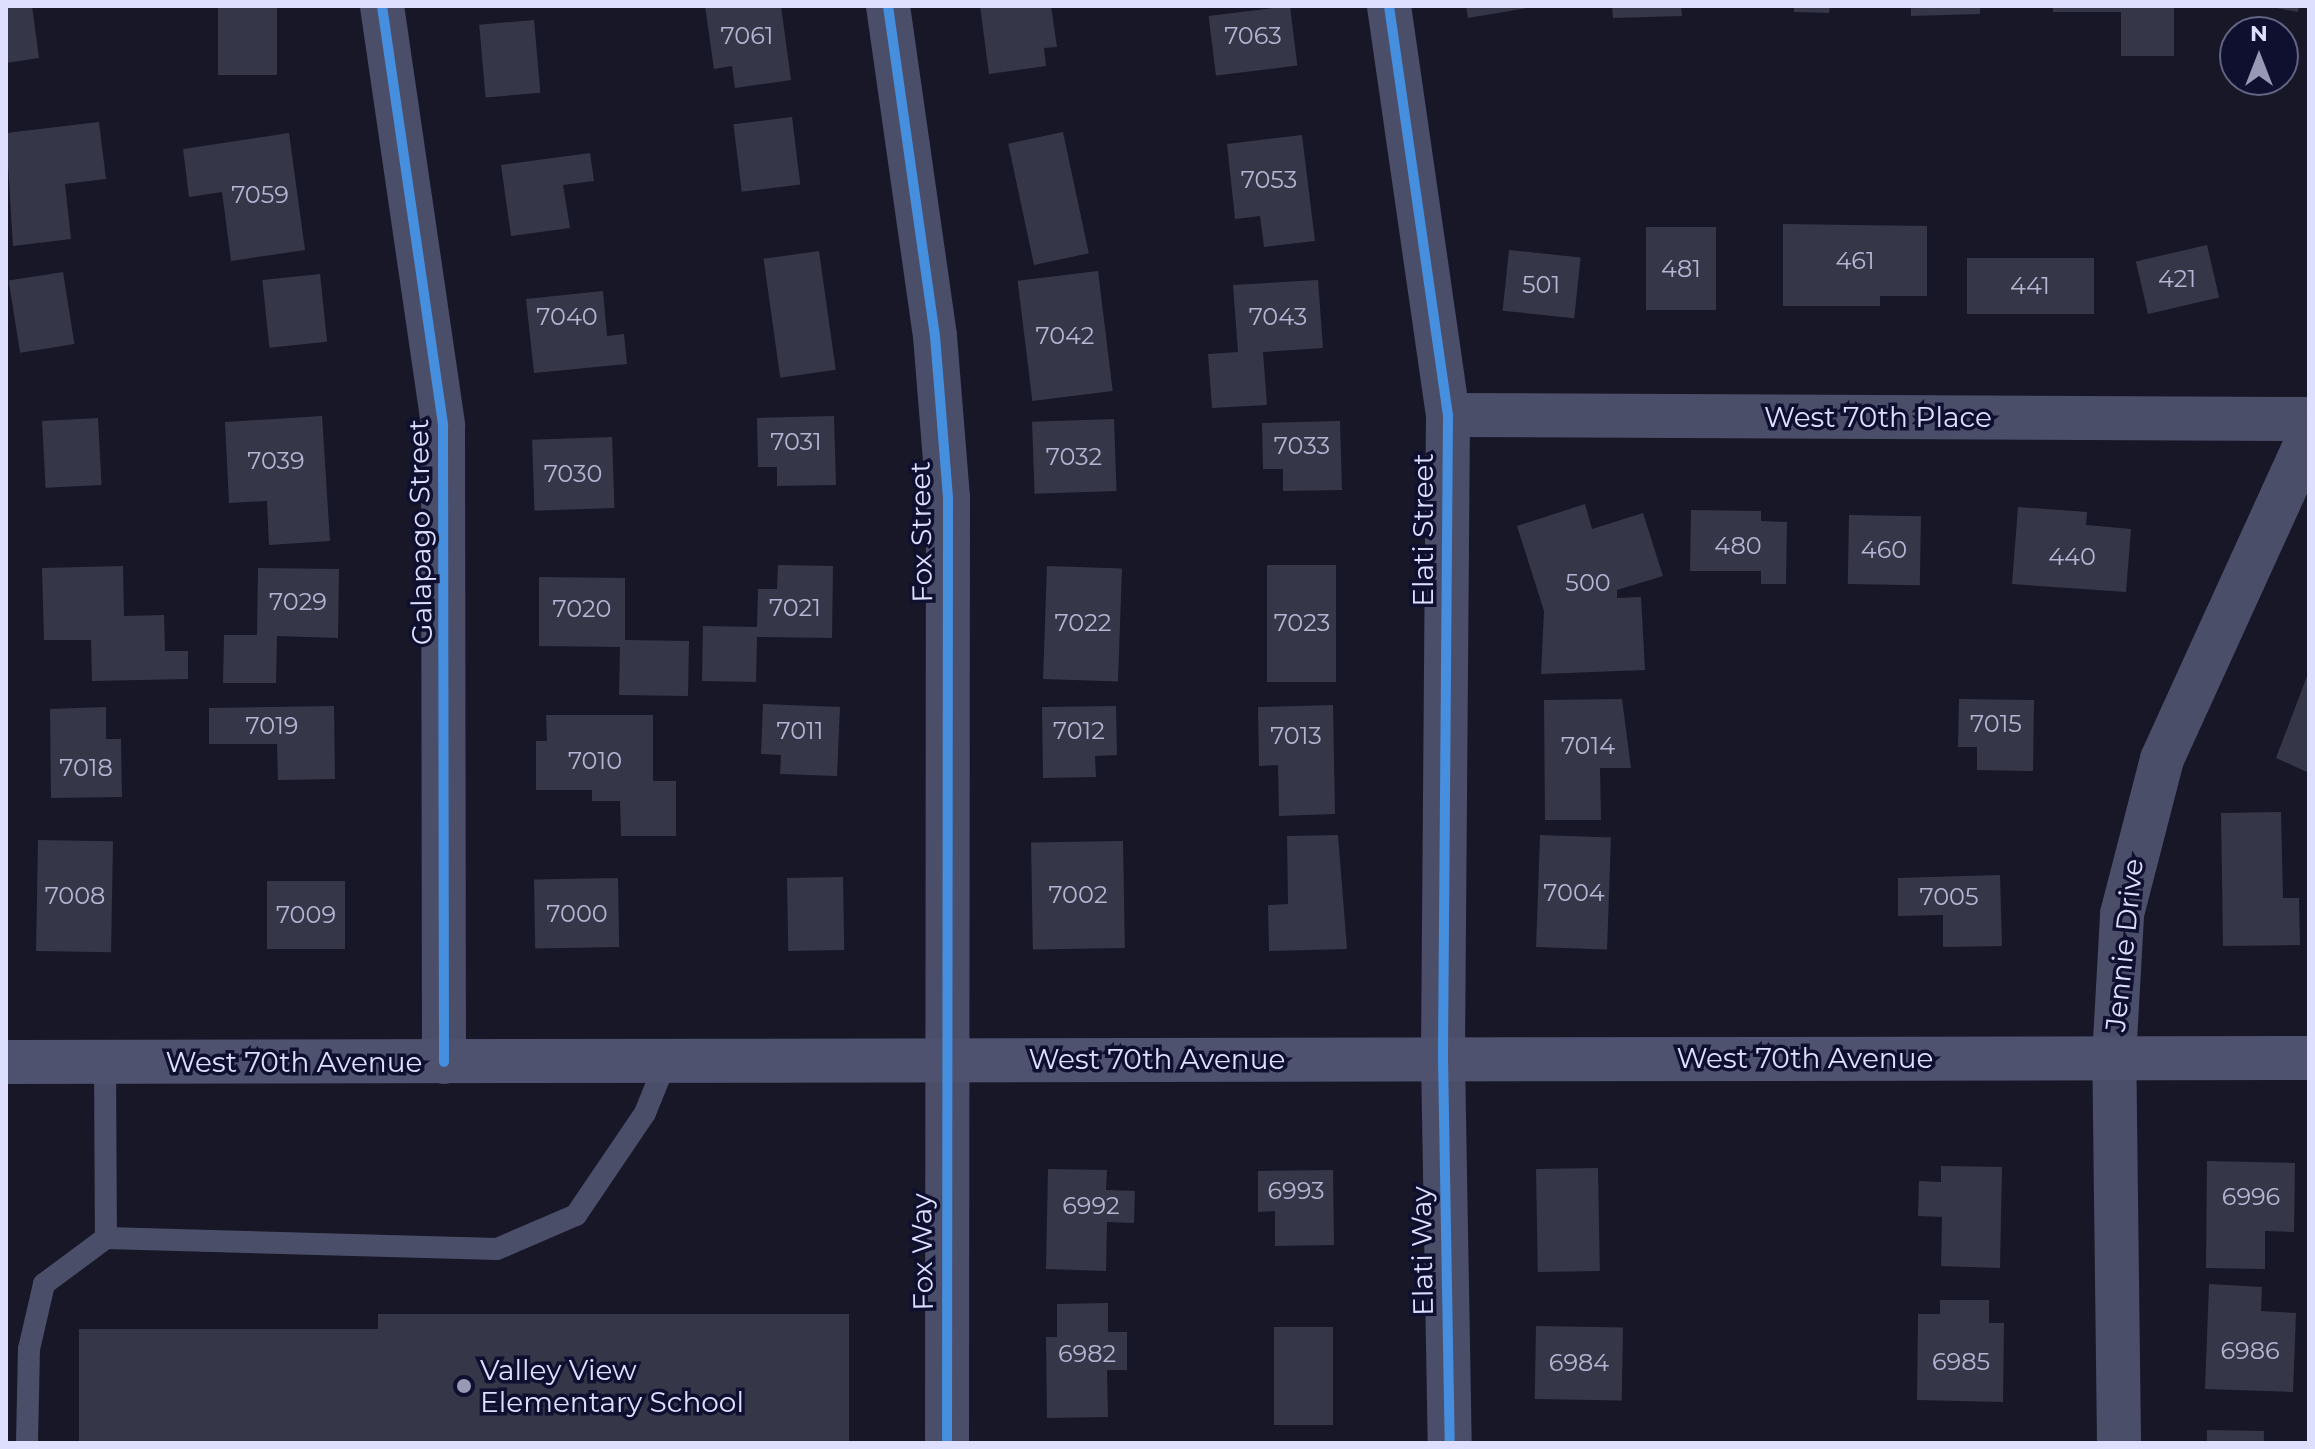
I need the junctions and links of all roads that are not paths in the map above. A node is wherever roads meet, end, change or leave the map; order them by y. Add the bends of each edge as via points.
1 (382, 6) edge
2 (888, 6) edge
3 (1389, 6) edge
4 (1448, 415) junction
5 (2309, 419) edge
6 (2309, 436) edge
7 (1443, 1058) junction
8 (2309, 1058) edge
9 (2114, 1059) junction
10 (944, 1060) junction
11 (666, 1061) junction
12 (6, 1062) edge
13 (105, 1062) junction
14 (444, 1062) junction
15 (106, 1238) junction
16 (27, 1443) edge
17 (947, 1443) edge
18 (1450, 1443) edge
19 (2119, 1443) edge

1 - 14 street, Galapago Street via 443,426
2 - 10 street, Fox Street via 935,336 948,498
3 - 4 street, Elati Street
4 - 5 street, West 70th Place
4 - 7 street, Elati Street
6 - 9 street, Jennie Drive via 2162,759 2136,843 2117,964
7 - 9 main road, West 70th Avenue
7 - 10 main road, West 70th Avenue
7 - 18 street, Elati Way
8 - 9 main road, West 70th Avenue
9 - 19 street, Jennie Drive
10 - 11 main road, West 70th Avenue
10 - 17 street, Fox Way
11 - 14 main road, West 70th Avenue
11 - 15 lane via 645,1113 576,1215 497,1249
12 - 13 main road, West 70th Avenue
13 - 14 main road, West 70th Avenue
13 - 15 lane
15 - 16 lane via 44,1284 29,1349

